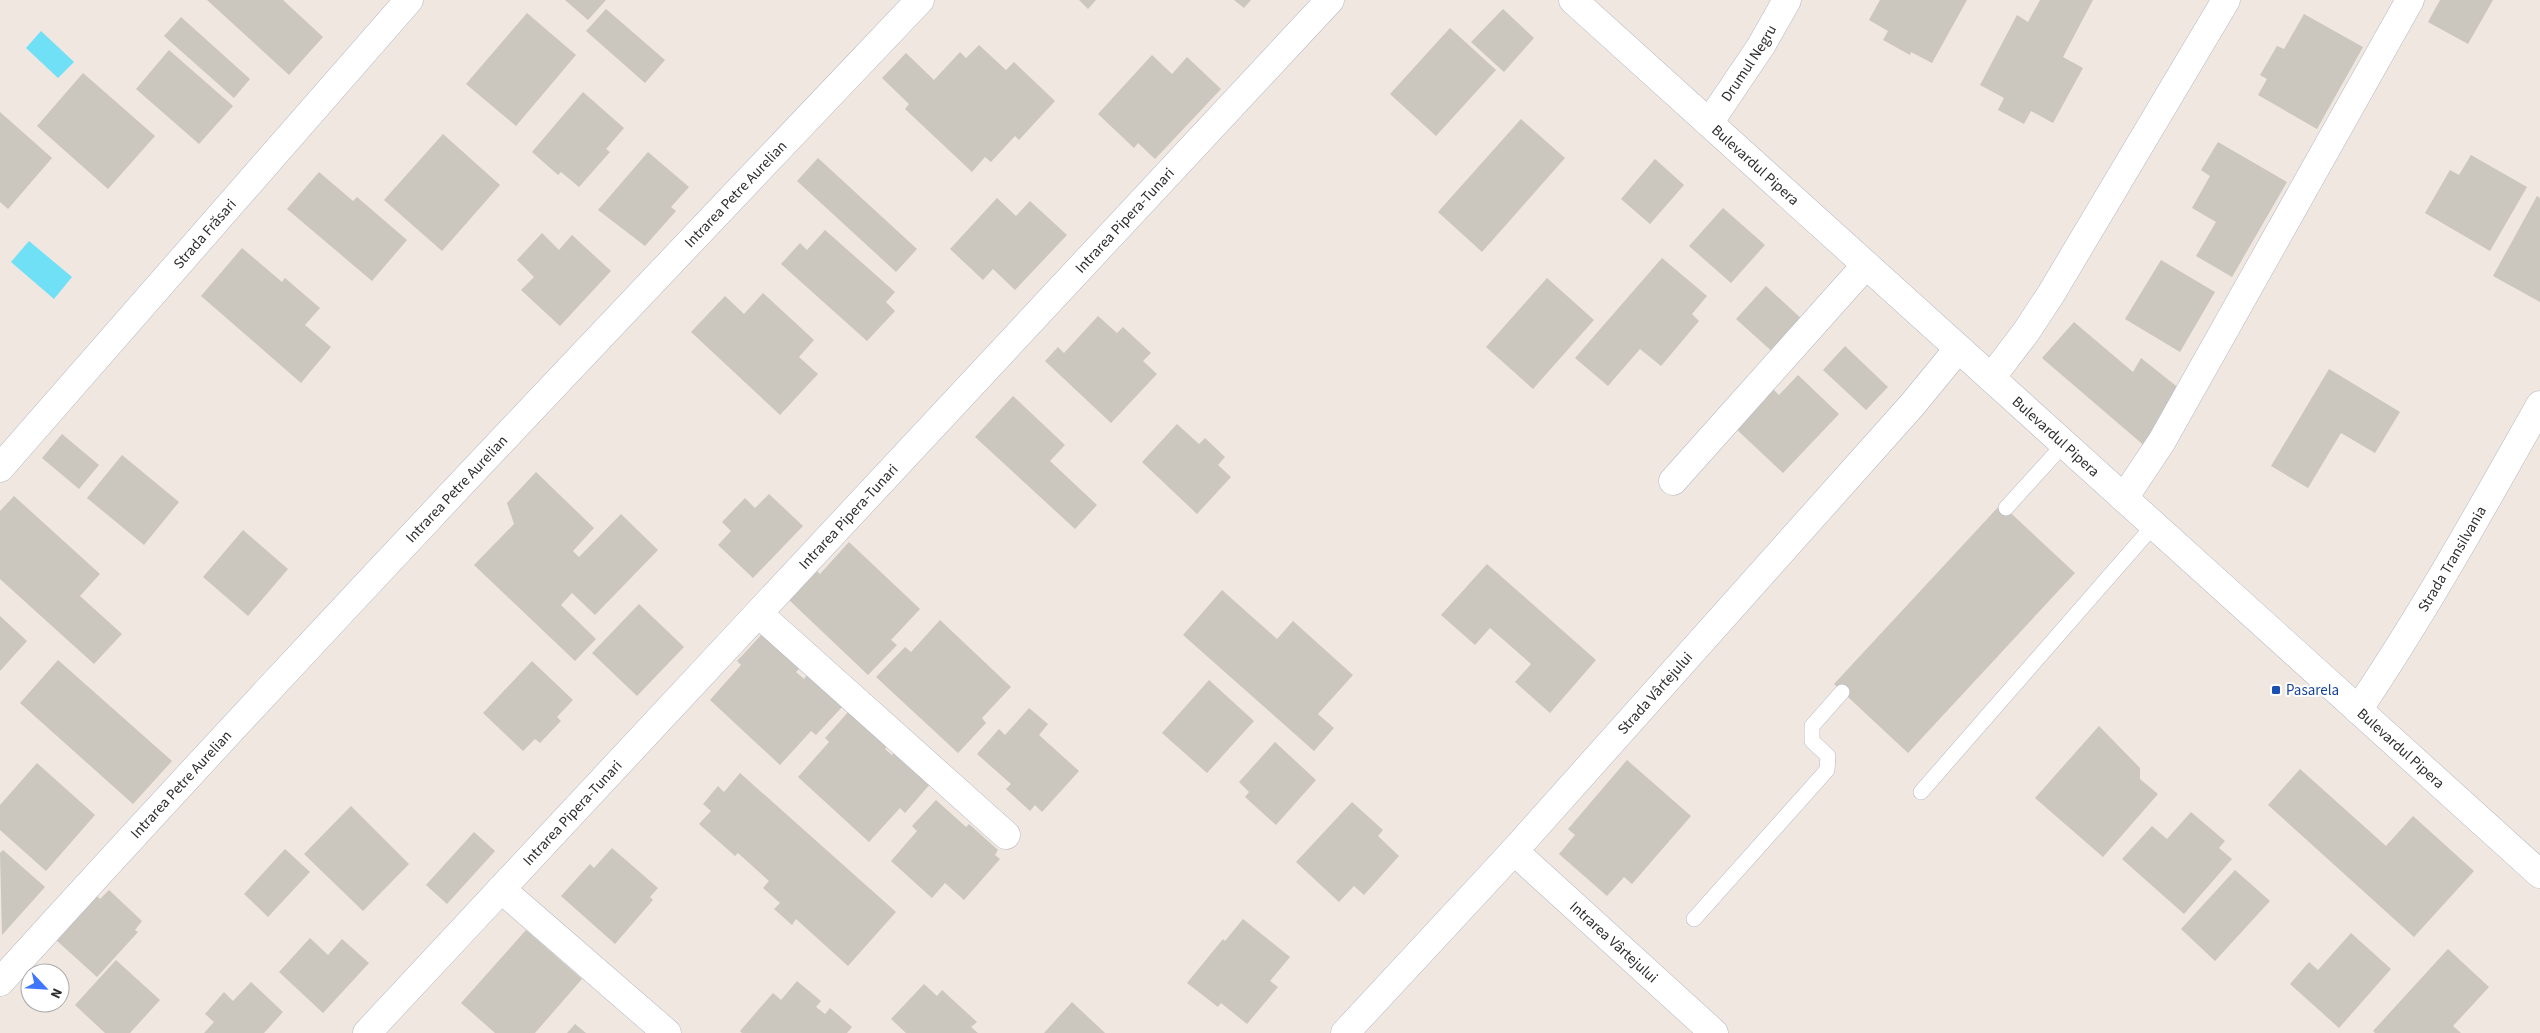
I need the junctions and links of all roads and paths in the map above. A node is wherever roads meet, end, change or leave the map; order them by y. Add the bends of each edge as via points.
1 (409, 0) edge
2 (920, 0) edge
3 (1330, 0) edge
4 (1573, 0) edge
5 (1787, 0) edge
6 (2226, 0) edge
7 (2410, 0) edge
8 (1709, 123) junction
9 (1866, 265) junction
10 (1958, 349) junction
11 (1991, 378) junction
12 (2540, 405) edge
13 (2064, 444) junction
14 (0, 468) edge
15 (1673, 480) dead end
16 (2124, 498) junction
17 (2006, 508) dead end
18 (2154, 525) junction
19 (759, 614) junction
20 (1842, 692) dead end
21 (2358, 710) junction
22 (1921, 792) dead end
23 (1006, 835) dead end
24 (1514, 851) junction
25 (2540, 874) edge
26 (501, 889) junction
27 (1694, 920) dead end
28 (0, 982) edge
29 (367, 1033) edge
30 (667, 1033) edge
31 (1345, 1033) edge
32 (1714, 1033) edge

1 - 14 street, Strada Frăsari
2 - 28 street, Intrarea Petre Aurelian via 454,490
3 - 19 street, Intrarea Pipera-Tunari
4 - 8 street, Bulevardul Pipera
5 - 8 street, Drumul Negru via 1761,46
6 - 11 street via 2051,294
7 - 16 street via 2162,441
8 - 9 street, Bulevardul Pipera
9 - 10 street, Bulevardul Pipera
9 - 15 street
10 - 11 street, Bulevardul Pipera
10 - 24 street, Strada Vârtejului via 1913,404
11 - 13 street, Bulevardul Pipera
12 - 21 street, Strada Transilvania via 2485,503
13 - 16 street, Bulevardul Pipera
13 - 17 lane
16 - 18 street, Bulevardul Pipera
18 - 21 street, Bulevardul Pipera
18 - 22 lane
19 - 23 street
19 - 26 street, Intrarea Pipera-Tunari
20 - 27 lane via 1812,726 1812,741 1828,756 1827,770
21 - 25 street, Bulevardul Pipera
24 - 31 street, Strada Vârtejului
24 - 32 street, Intrarea Vârtejului
26 - 29 street, Intrarea Pipera-Tunari
26 - 30 street

